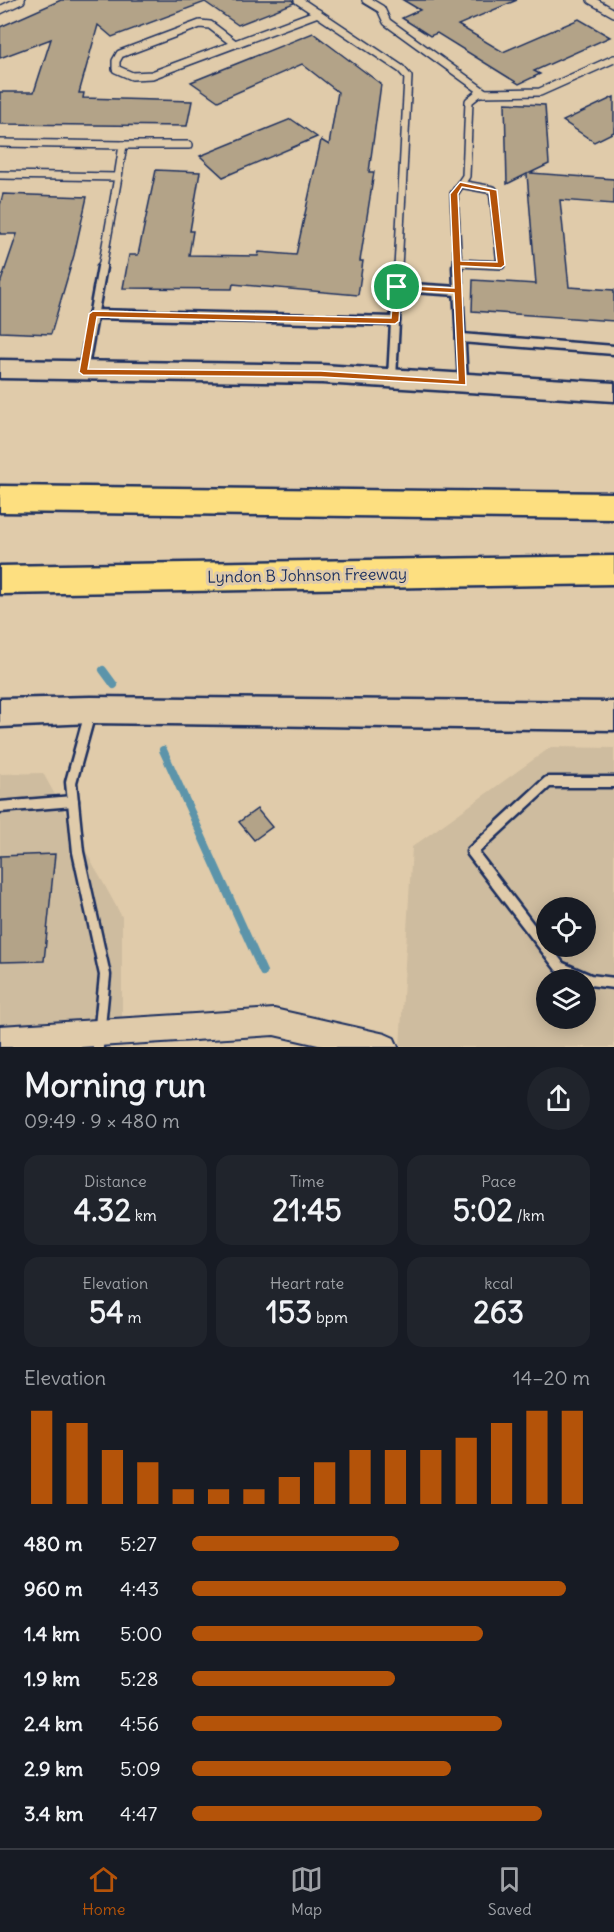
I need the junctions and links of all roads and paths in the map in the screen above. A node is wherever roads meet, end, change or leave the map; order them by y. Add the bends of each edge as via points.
1 (21, 0) edge
2 (298, 0) edge
3 (366, 0) edge
4 (591, 0) edge
5 (0, 10) edge
6 (318, 13) junction
7 (614, 13) edge
8 (235, 44) junction
9 (614, 59) edge
10 (485, 93) junction
11 (0, 143) edge
12 (123, 145) junction
13 (189, 145) dead end
14 (0, 175) edge
15 (118, 177) junction
16 (460, 184) junction
17 (457, 263) junction
18 (397, 287) junction
19 (458, 291) junction
20 (93, 314) junction
21 (395, 321) junction
22 (461, 338) junction
23 (614, 350) edge
24 (0, 369) edge
25 (83, 372) junction
26 (392, 378) junction
27 (463, 383) junction
28 (614, 392) edge
29 (0, 499) edge
30 (614, 506) edge
31 (614, 570) edge
32 (0, 580) edge
33 (91, 710) junction
34 (0, 713) edge
35 (614, 716) edge
36 (614, 782) edge
37 (73, 801) junction
38 (0, 807) edge
39 (614, 983) edge
40 (0, 1039) edge
41 (98, 1040) edge
42 (385, 1047) edge

1 - 5 lane
2 - 6 lane
3 - 10 lane via 381,9 387,22
4 - 7 lane
6 - 8 lane
6 - 18 lane via 408,77
8 - 8 lane via 152,75 132,76 116,69 120,54 200,24 210,25
9 - 10 lane via 540,92
10 - 16 lane via 469,100 466,176
11 - 12 lane
12 - 13 lane
12 - 15 lane
14 - 15 lane
15 - 20 lane
16 - 17 lane via 454,194
16 - 17 lane via 493,190 501,265
17 - 19 lane
18 - 19 lane
18 - 21 lane
19 - 22 lane
20 - 21 lane
20 - 25 lane
21 - 26 lane
22 - 23 lane
22 - 27 lane
24 - 25 main road
25 - 26 main road
26 - 27 main road
27 - 28 main road
29 - 30 highway
31 - 32 highway, Lyndon B Johnson Freeway
33 - 34 main road
33 - 35 main road
33 - 37 lane via 71,782
36 - 39 lane via 548,782 472,852 560,967 590,980
37 - 38 lane
37 - 41 lane via 78,852 105,975
40 - 41 street
41 - 42 street via 274,1022

